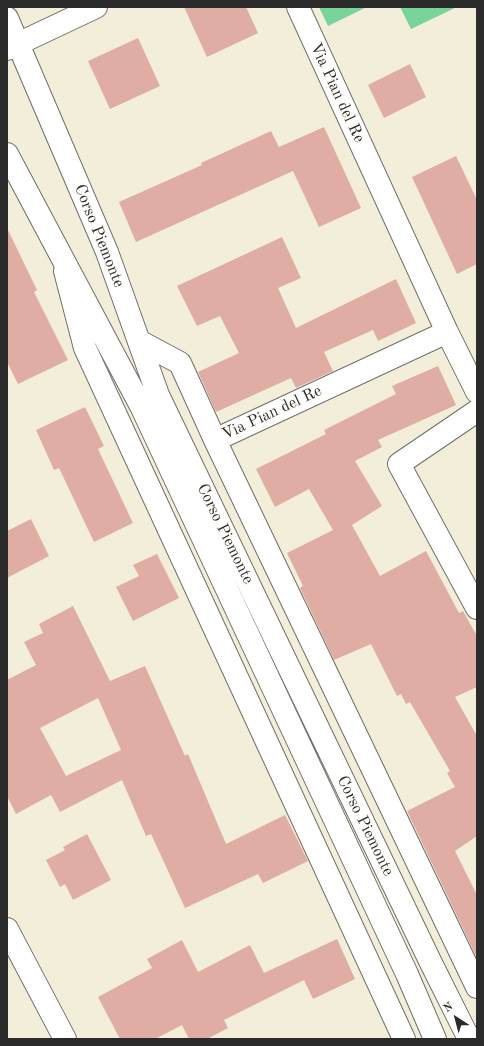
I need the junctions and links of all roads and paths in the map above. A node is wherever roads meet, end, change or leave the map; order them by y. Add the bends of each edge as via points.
1 (96, 7) edge
2 (298, 7) edge
3 (7, 18) edge
4 (13, 46) edge
5 (7, 154) edge
6 (60, 254) junction
7 (447, 332) junction
8 (139, 341) junction
9 (477, 392) edge
10 (477, 411) edge
11 (215, 440) junction
12 (477, 608) edge
13 (7, 929) edge
14 (477, 987) edge
15 (65, 1039) edge
16 (404, 1039) edge
17 (435, 1039) edge
18 (469, 1039) edge

1 - 4 street
2 - 7 street, Via Pian del Re
3 - 4 street, Corso Piemonte
4 - 8 street, Corso Piemonte via 107,252
5 - 6 street, Corso Piemonte
6 - 16 street, Corso Piemonte via 85,348
6 - 17 street, Corso Piemonte via 141,406
7 - 9 street, Via Pian del Re
7 - 11 street, Via Pian del Re
8 - 11 street, Via Pian del Re via 180,363
8 - 18 street, Corso Piemonte via 158,395
10 - 12 street via 399,464
11 - 14 street
13 - 15 street

